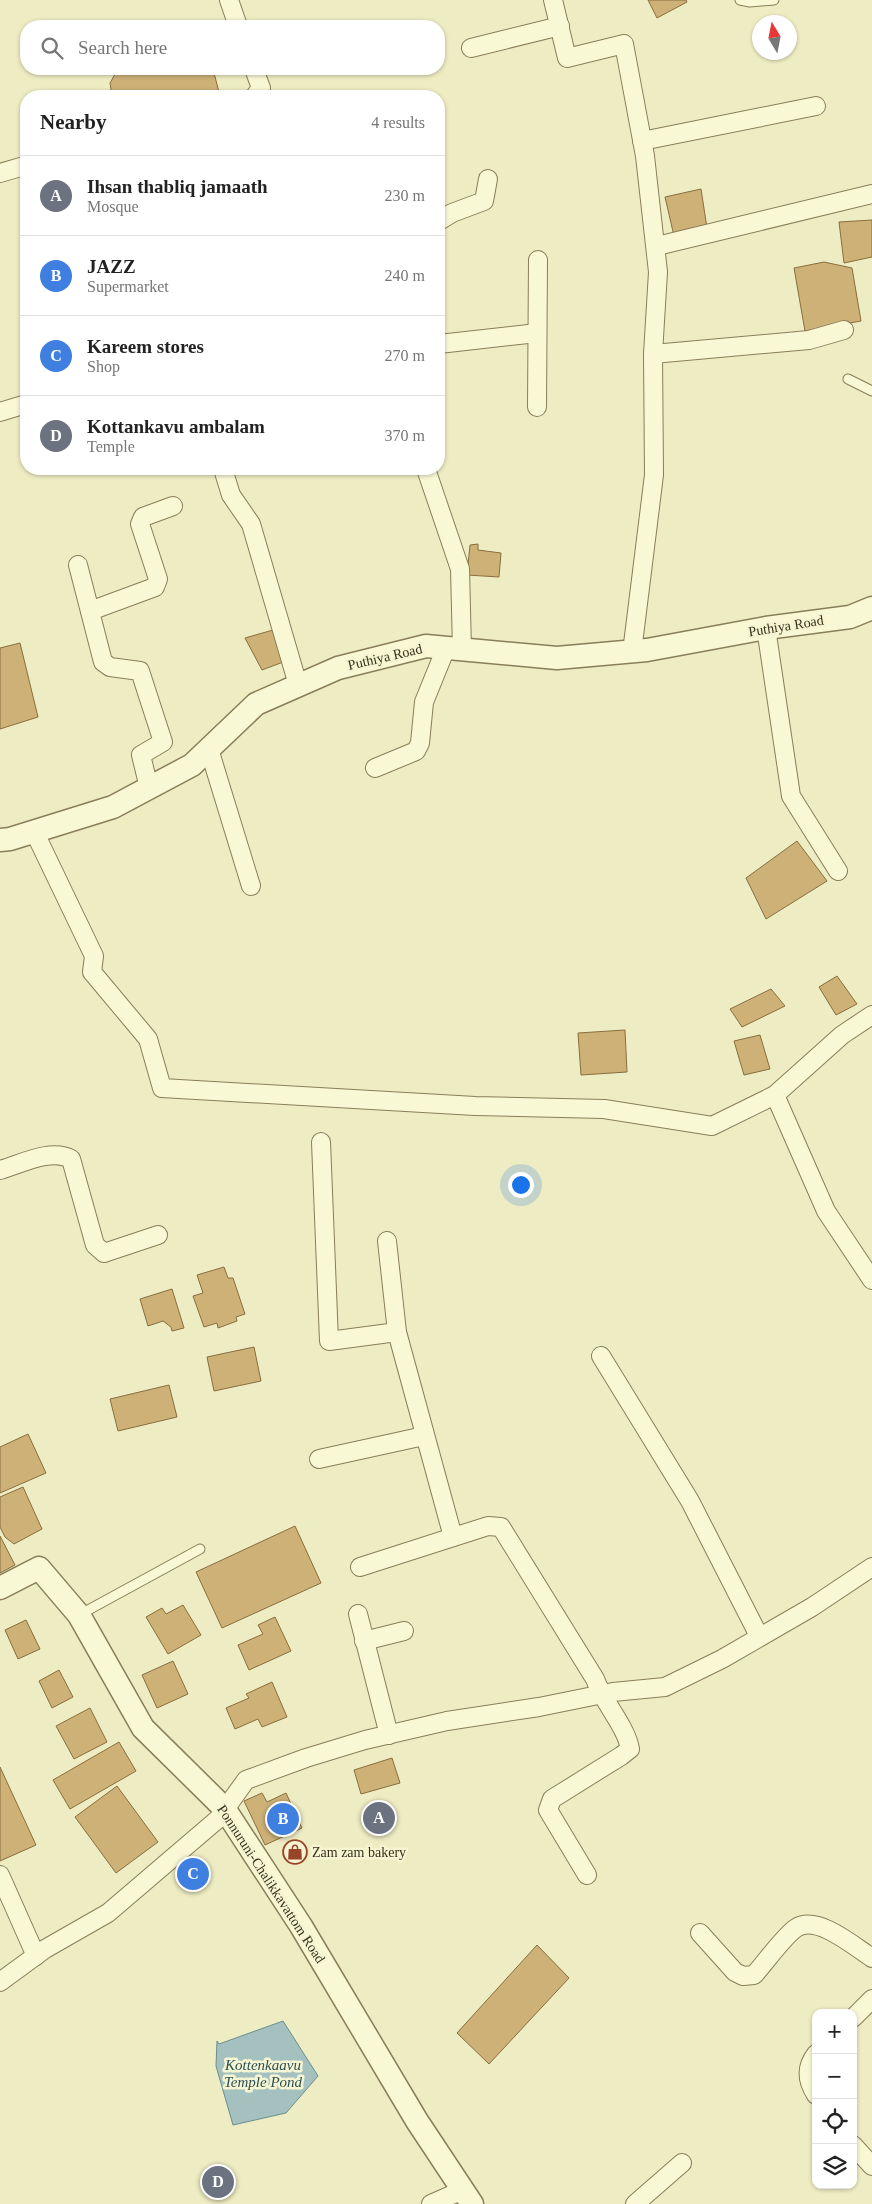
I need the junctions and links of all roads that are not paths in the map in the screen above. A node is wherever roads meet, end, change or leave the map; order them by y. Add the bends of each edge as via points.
1 (229, 0) edge
2 (552, 0) edge
3 (740, 0) edge
4 (774, 0) edge
5 (236, 20) edge
6 (560, 26) junction
7 (471, 48) dead end
8 (256, 75) edge
9 (260, 90) edge
10 (816, 106) dead end
11 (642, 141) junction
12 (20, 167) edge
13 (0, 173) edge
14 (488, 179) dead end
15 (872, 194) edge
16 (445, 217) edge
17 (657, 246) junction
18 (538, 260) dead end
19 (844, 330) dead end
20 (537, 333) junction
21 (445, 343) edge
22 (653, 354) junction
23 (848, 379) dead end
24 (872, 391) edge
25 (20, 406) edge
26 (536, 407) dead end
27 (0, 412) edge
28 (225, 475) edge
29 (428, 475) edge
30 (173, 506) dead end
31 (78, 565) dead end
32 (872, 608) edge
33 (90, 611) junction
34 (766, 628) junction
35 (454, 649) junction
36 (632, 652) junction
37 (298, 685) junction
38 (209, 749) junction
39 (375, 768) dead end
40 (149, 788) junction
41 (34, 831) junction
42 (0, 840) edge
43 (838, 871) dead end
44 (252, 886) dead end
45 (872, 1015) edge
46 (775, 1095) junction
47 (321, 1142) dead end
48 (0, 1170) edge
49 (158, 1235) dead end
50 (387, 1241) dead end
51 (872, 1280) edge
52 (397, 1332) junction
53 (601, 1356) dead end
54 (424, 1436) junction
55 (319, 1459) dead end
56 (453, 1537) junction
57 (200, 1549) dead end
58 (360, 1567) dead end
59 (872, 1567) edge
60 (0, 1588) edge
61 (358, 1614) dead end
62 (79, 1615) junction
63 (404, 1631) dead end
64 (759, 1636) junction
65 (364, 1641) junction
66 (600, 1694) junction
67 (389, 1735) junction
68 (224, 1808) junction
69 (0, 1875) edge
70 (586, 1876) dead end
71 (700, 1933) dead end
72 (36, 1956) junction
73 (872, 1958) edge
74 (0, 1982) edge
75 (872, 1999) edge
76 (857, 2014) edge
77 (812, 2059) edge
78 (812, 2088) edge
79 (857, 2149) edge
80 (682, 2163) dead end
81 (872, 2166) edge
82 (468, 2197) edge
83 (431, 2204) edge
84 (635, 2204) edge

1 - 5 street
2 - 6 street
3 - 4 lane
6 - 7 street
6 - 11 street via 567,58 624,44
8 - 9 street
10 - 11 street
11 - 17 street
12 - 13 street
14 - 16 street via 484,202
15 - 17 street
17 - 22 street
18 - 20 street
19 - 22 street via 809,340
20 - 21 street
20 - 26 street
22 - 36 street via 654,475
23 - 24 lane
25 - 27 street
28 - 37 street via 231,495 251,524
29 - 35 street via 460,569
30 - 33 street via 143,517 140,524 158,580 155,587
31 - 33 street
32 - 34 street, Puthiya Road via 850,616
33 - 40 street via 103,662 110,667 140,671 163,742 141,755
34 - 36 street, Puthiya Road
34 - 43 street via 791,796
35 - 36 street, Puthiya Road via 557,658
35 - 37 street, Puthiya Road via 426,646 338,668
35 - 39 street via 424,702 420,743 416,751
37 - 38 street, Puthiya Road via 256,704
38 - 40 street, Puthiya Road via 192,764
38 - 44 street
40 - 41 street, Puthiya Road via 113,807
41 - 42 street, Puthiya Road
41 - 46 street via 94,956 92,972 148,1039 162,1088 475,1106 604,1108 712,1126
45 - 46 street via 842,1035
46 - 51 street via 826,1211
47 - 52 street via 330,1341
48 - 49 street via 63,1154 71,1159 94,1245 104,1253
50 - 52 street
52 - 54 street
53 - 64 street via 690,1501
54 - 55 street
54 - 56 street
56 - 58 street
56 - 66 street via 488,1526 501,1527 595,1679
57 - 62 lane
59 - 64 street via 812,1607
60 - 62 street, Ponnuruni-Chalikkavattom Road via 40,1568
61 - 65 street
62 - 68 street, Ponnuruni-Chalikkavattom Road via 143,1728
63 - 65 street
64 - 66 street via 722,1659 665,1687
65 - 67 street
66 - 67 street
66 - 70 street via 628,1739 630,1749 552,1799 548,1810
67 - 68 street via 306,1758 246,1780
68 - 72 street via 218,1820 108,1913
68 - 82 street, Ponnuruni-Chalikkavattom Road via 301,1926 417,2120
69 - 72 street
71 - 73 street via 735,1972 744,1976 754,1975 796,1928 808,1924 830,1930
72 - 74 street
75 - 76 street
77 - 78 street via 808,2081
79 - 81 street
80 - 84 street
82 - 83 street

